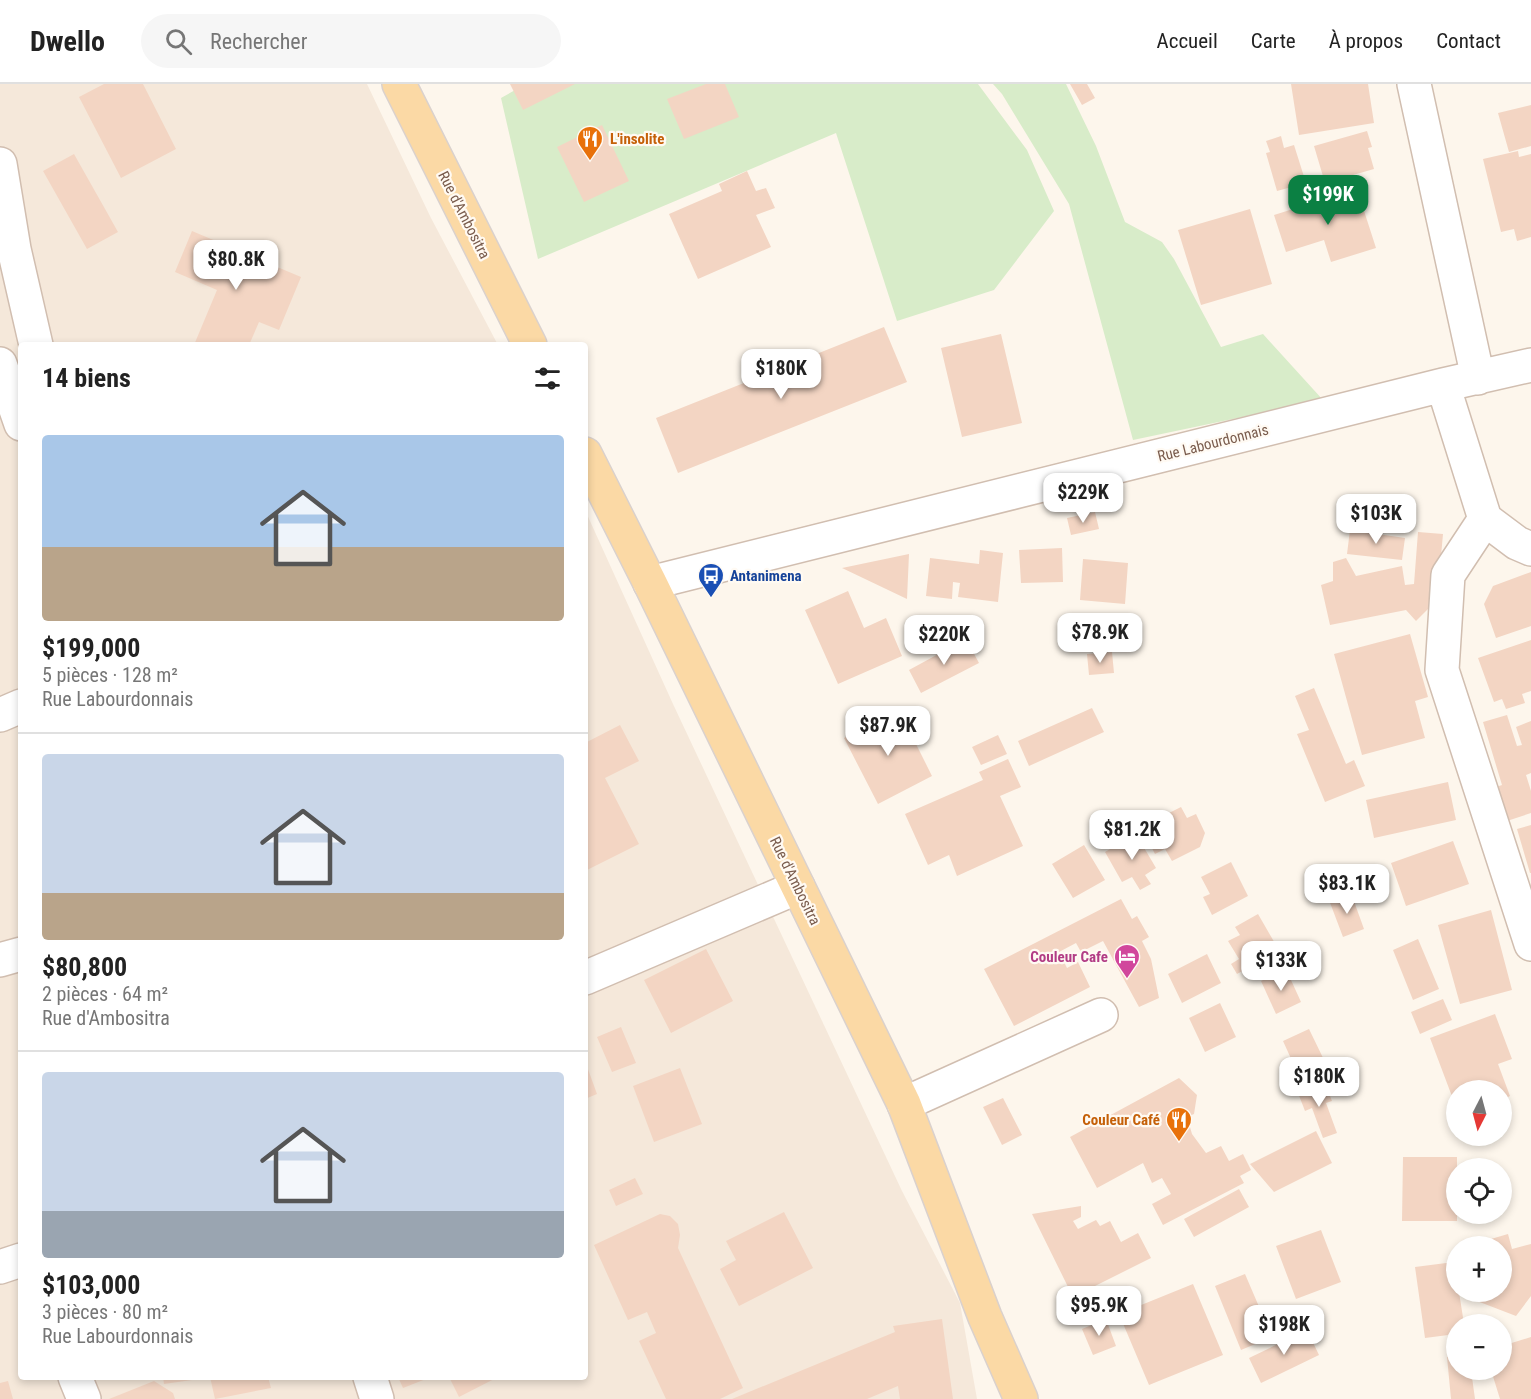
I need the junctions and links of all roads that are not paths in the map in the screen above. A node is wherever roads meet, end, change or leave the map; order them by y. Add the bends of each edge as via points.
1 (399, 84) edge
2 (1414, 84) edge
3 (0, 164) edge
4 (35, 342) edge
5 (528, 342) edge
6 (0, 364) edge
7 (1531, 365) edge
8 (1478, 378) junction
9 (1443, 385) junction
10 (18, 415) edge
11 (588, 460) edge
12 (1485, 519) junction
13 (1531, 549) edge
14 (650, 583) junction
15 (18, 707) edge
16 (0, 715) edge
17 (798, 887) junction
18 (1531, 944) edge
19 (18, 955) edge
20 (0, 960) edge
21 (588, 977) edge
22 (1101, 1016) dead end
23 (904, 1104) junction
24 (18, 1261) edge
25 (0, 1267) edge
26 (985, 1317) junction
27 (76, 1380) edge
28 (371, 1380) edge
29 (84, 1399) edge
30 (376, 1399) edge
31 (995, 1399) edge
32 (1021, 1399) edge

1 - 5 main road, Rue d'Ambositra
2 - 8 street
3 - 4 street
6 - 10 street
7 - 8 street, Rue Labourdonnais
8 - 9 street, Rue Labourdonnais
9 - 12 street
9 - 14 street, Rue Labourdonnais
11 - 14 main road, Rue d'Ambositra
12 - 13 street
12 - 18 street via 1448,575 1442,670
14 - 17 main road, Rue d'Ambositra
15 - 16 street
17 - 21 street
17 - 23 main road, Rue d'Ambositra
19 - 20 street
22 - 23 street
23 - 26 main road, Rue d'Ambositra
24 - 25 street
26 - 31 main road, Rue d'Ambositra
26 - 32 main road, Rue d'Ambositra
27 - 29 street
28 - 30 street

